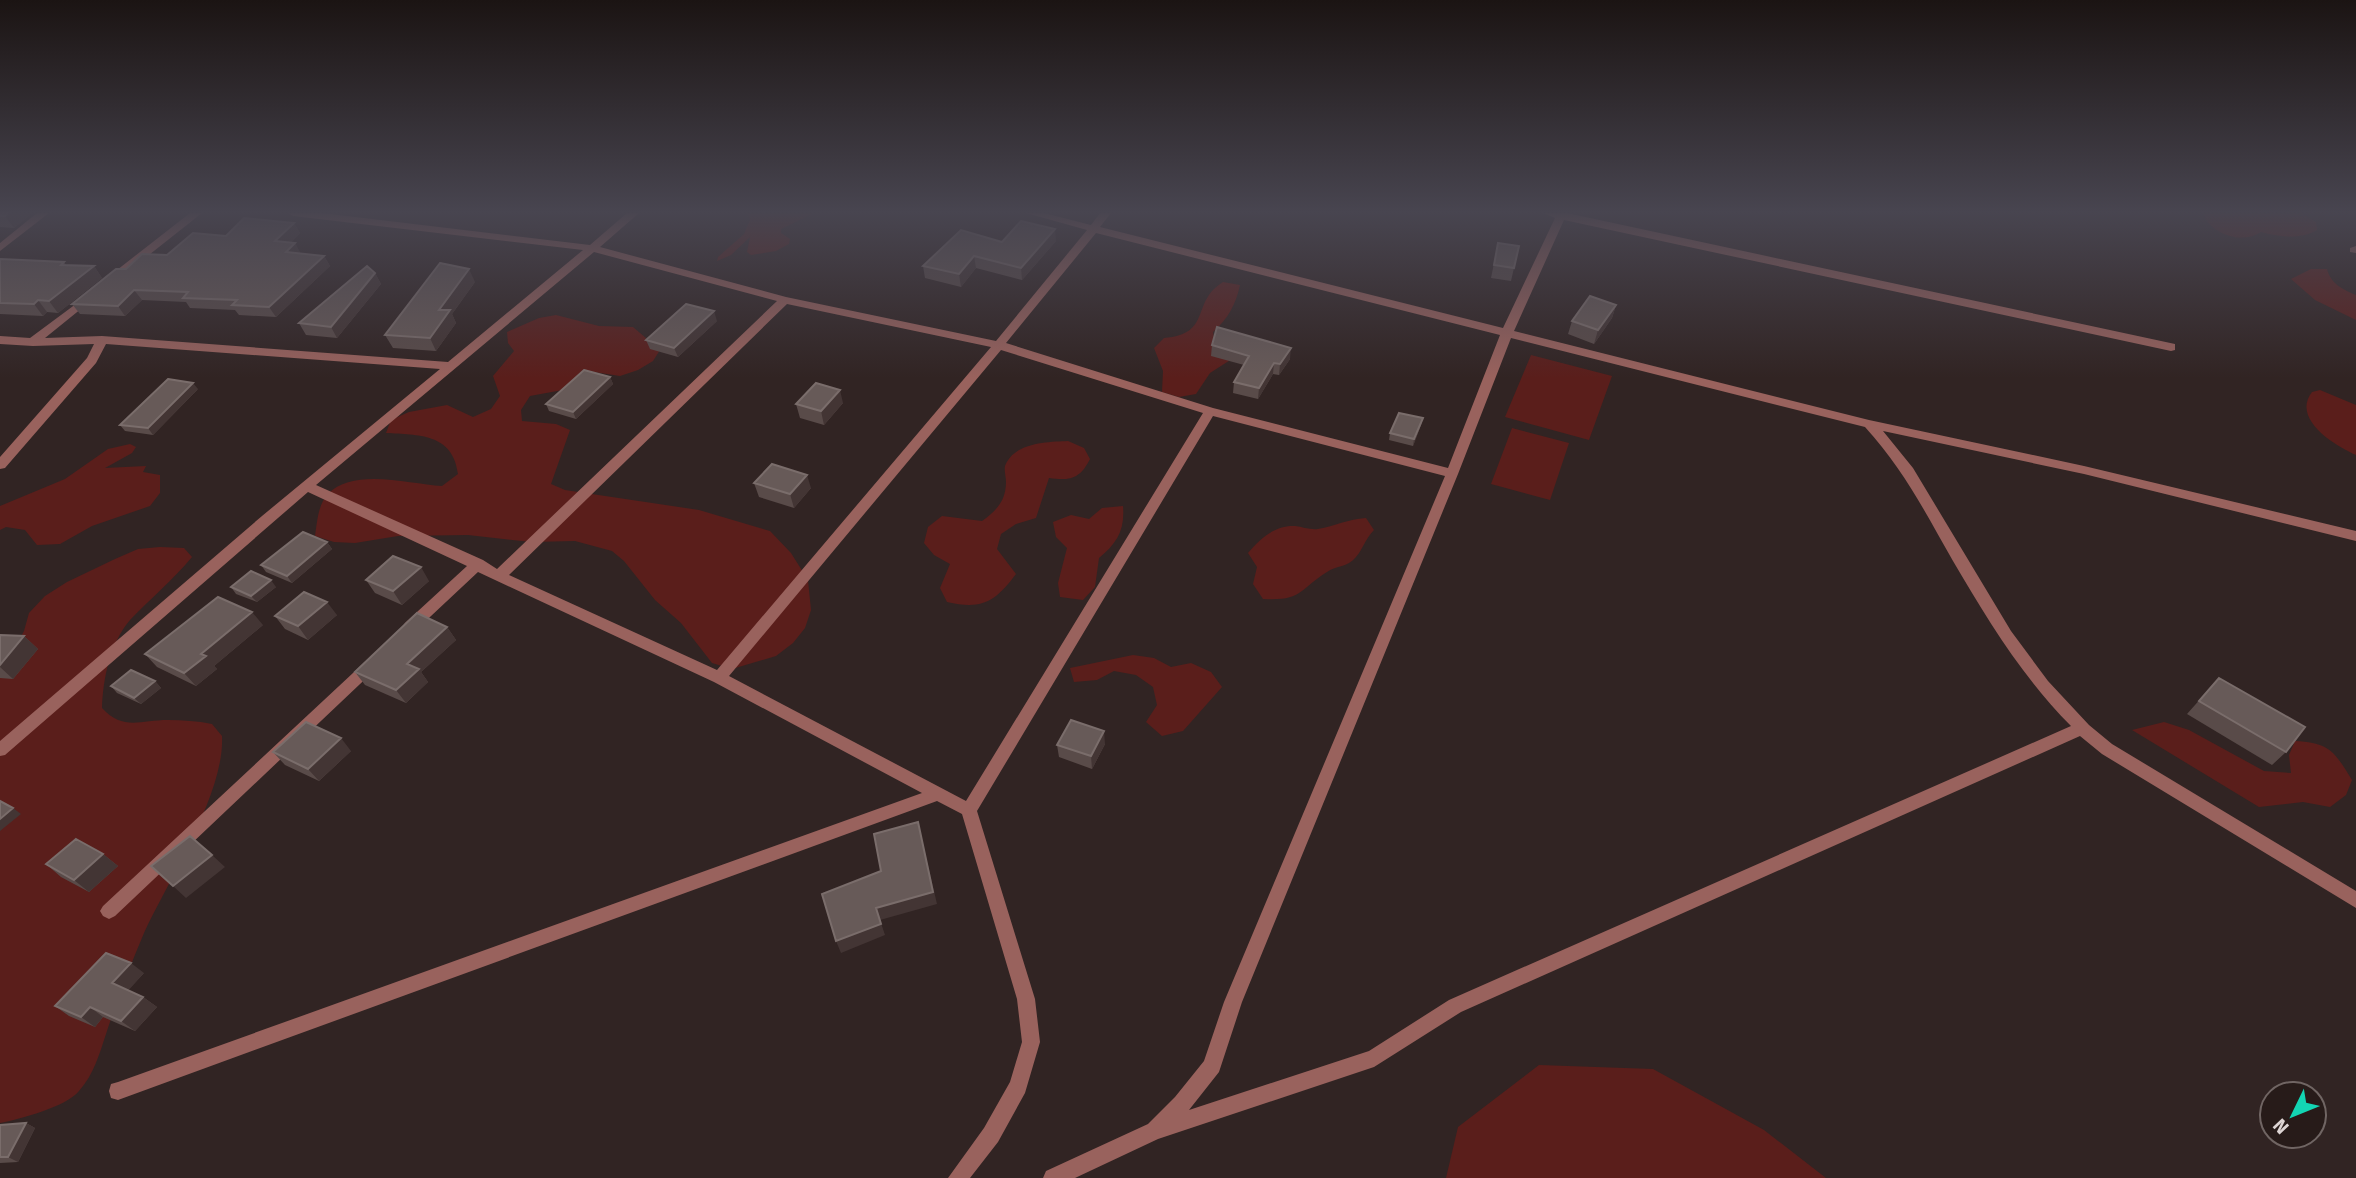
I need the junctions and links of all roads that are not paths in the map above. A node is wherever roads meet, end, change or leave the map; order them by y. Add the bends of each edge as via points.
1 (127, 268) edge
2 (568, 268) edge
3 (666, 268) edge
4 (1062, 268) edge
5 (1252, 268) edge
6 (1537, 268) edge
7 (1806, 268) edge
8 (785, 300) junction
9 (1507, 333) junction
10 (0, 340) edge
11 (102, 340) junction
12 (33, 342) junction
13 (999, 345) junction
14 (2171, 347) dead end
15 (453, 366) junction
16 (1210, 411) junction
17 (1869, 424) junction
18 (0, 465) edge
19 (1452, 474) junction
20 (306, 486) junction
21 (2356, 536) edge
22 (478, 564) junction
23 (500, 575) junction
24 (719, 678) junction
25 (2080, 729) junction
26 (0, 750) edge
27 (937, 794) junction
28 (970, 810) junction
29 (2356, 900) edge
30 (109, 911) dead end
31 (118, 1091) dead end
32 (1155, 1131) junction
33 (958, 1178) edge
34 (1053, 1178) edge

1 - 12 street
2 - 15 street
3 - 8 street
4 - 13 street
5 - 9 street
6 - 9 street
7 - 14 street
8 - 13 street
8 - 23 street
9 - 17 street
9 - 19 street
10 - 12 street
11 - 12 street
11 - 15 street
11 - 18 street via 92,360
13 - 16 street
13 - 24 street
15 - 20 street
16 - 19 street
16 - 28 street
17 - 21 street
17 - 25 street via 1892,445 1915,478 2017,650
19 - 32 street via 1233,1002 1212,1066
20 - 22 street
20 - 26 street
22 - 23 street
22 - 30 street
23 - 24 street
24 - 27 street
25 - 29 street
25 - 32 street via 1455,1006 1374,1058
27 - 28 street
27 - 31 street
28 - 33 street via 1026,999 1031,1042 1018,1086
32 - 34 street

